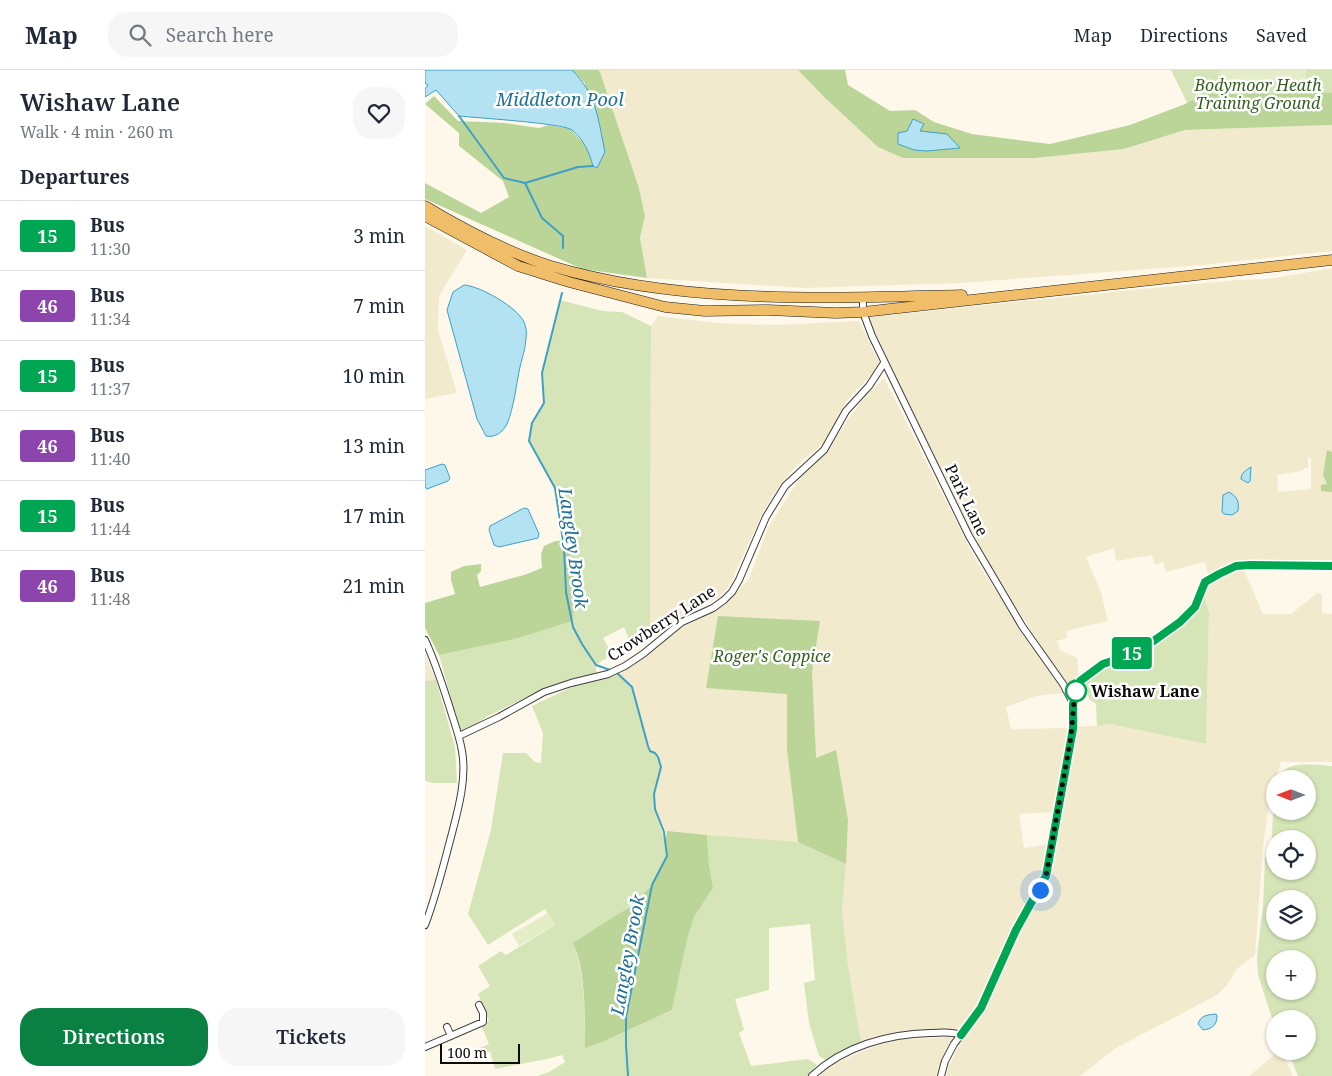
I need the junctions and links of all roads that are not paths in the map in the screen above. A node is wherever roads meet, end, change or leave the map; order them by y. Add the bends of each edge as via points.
1 (425, 206) edge
2 (425, 216) edge
3 (1332, 260) edge
4 (1029, 293) junction
5 (863, 297) junction
6 (863, 312) junction
7 (884, 363) junction
8 (1332, 566) edge
9 (425, 640) edge
10 (1080, 681) junction
11 (1066, 690) junction
12 (1073, 704) junction
13 (459, 736) junction
14 (425, 925) edge
15 (479, 1005) dead end
16 (447, 1026) dead end
17 (961, 1035) junction
18 (451, 1036) junction
19 (425, 1047) edge
20 (812, 1076) edge
21 (941, 1076) edge

1 - 5 main road via 469,232 521,256 597,277 714,293
2 - 6 main road via 519,266 665,307 705,311
3 - 4 main road
4 - 5 main road
4 - 6 main road
5 - 6 street, Park Lane
6 - 7 street, Park Lane
7 - 11 street, Park Lane via 969,536
7 - 13 street, Crowberry Lane via 847,411 824,450 785,486 766,518 739,580 724,600 682,622 625,666 544,692
8 - 10 street via 1236,566 1205,582 1195,607 1180,622 1148,645 1103,664
9 - 13 street
10 - 11 street
10 - 12 street
11 - 12 street, Park Lane
12 - 17 street via 1073,729 1046,876 1016,930 981,1008
13 - 14 street via 463,759 458,808
15 - 18 street via 483,1022
16 - 18 street
17 - 20 street via 952,1032 884,1038 849,1052
17 - 21 street via 949,1053
18 - 19 street

